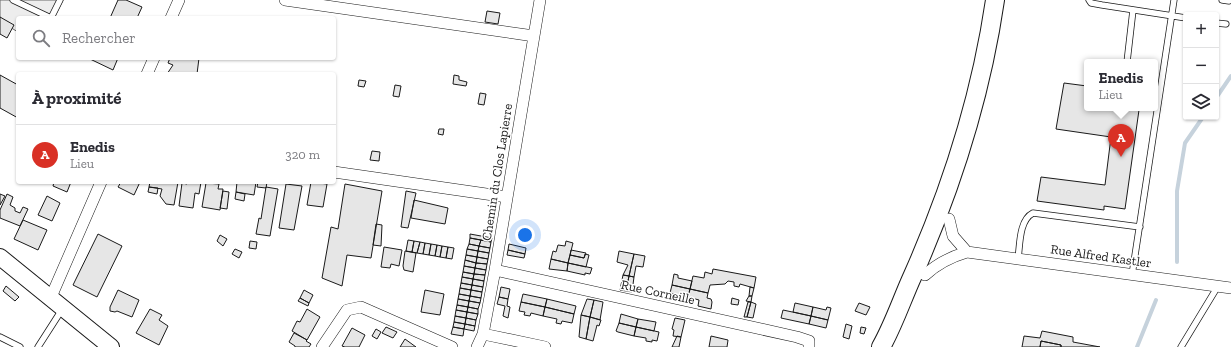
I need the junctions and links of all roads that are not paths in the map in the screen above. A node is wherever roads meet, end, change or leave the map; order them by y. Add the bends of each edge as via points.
1 (13, 0) edge
2 (60, 0) edge
3 (179, 0) edge
4 (285, 0) edge
5 (540, 0) edge
6 (995, 0) edge
7 (1005, 0) edge
8 (1089, 0) edge
9 (1174, 0) edge
10 (1222, 0) edge
11 (1229, 1) edge
12 (1133, 10) junction
13 (47, 16) edge
14 (52, 16) edge
15 (173, 16) edge
16 (1172, 16) junction
17 (1183, 18) edge
18 (1219, 23) edge
19 (1226, 24) dead end
20 (534, 36) junction
21 (1127, 59) edge
22 (153, 60) edge
23 (148, 72) edge
24 (1158, 86) edge
25 (1155, 111) edge
26 (336, 172) edge
27 (100, 184) edge
28 (507, 197) junction
29 (949, 219) junction
30 (1140, 227) junction
31 (967, 252) junction
32 (0, 257) edge
33 (1018, 259) junction
34 (495, 270) junction
35 (925, 275) junction
36 (1132, 275) junction
37 (1218, 286) junction
38 (1231, 288) edge
39 (57, 302) junction
40 (892, 327) junction
41 (483, 334) junction
42 (0, 337) edge
43 (20, 347) edge
44 (38, 347) edge
45 (111, 347) edge
46 (322, 347) edge
47 (452, 347) edge
48 (477, 347) edge
49 (545, 347) edge
50 (809, 347) edge
51 (881, 347) edge
52 (1182, 347) edge

1 - 13 lane
2 - 14 lane
3 - 15 street
4 - 20 street
5 - 20 street, Chemin du Clos Lapierre
6 - 40 main road via 978,91 959,158
7 - 29 main road via 987,101
8 - 12 lane via 1091,3
9 - 16 lane
10 - 11 lane
12 - 16 lane
12 - 21 lane
16 - 17 lane
16 - 24 lane
18 - 19 lane
20 - 28 street, Chemin du Clos Lapierre
22 - 23 street
25 - 30 lane
26 - 28 street
27 - 39 street
28 - 34 street, Chemin du Clos Lapierre
29 - 31 street via 953,236
29 - 35 main road
30 - 33 lane via 1033,213 1023,222
30 - 36 lane
31 - 33 street, Rue Alfred Kastler
31 - 35 street, Rue Alfred Kastler via 950,257
32 - 39 main road
33 - 36 street, Rue Alfred Kastler
34 - 41 street, Chemin du Clos Lapierre
34 - 50 street, Rue Corneille via 797,336 809,341
35 - 40 main road via 911,302
36 - 37 street, Rue Alfred Kastler
37 - 38 street, Rue Alfred Kastler
37 - 52 lane
39 - 44 lane
39 - 45 main road
40 - 51 main road
41 - 48 street, Chemin du Clos Lapierre
41 - 49 street
42 - 43 lane
46 - 47 street via 347,310 361,307

